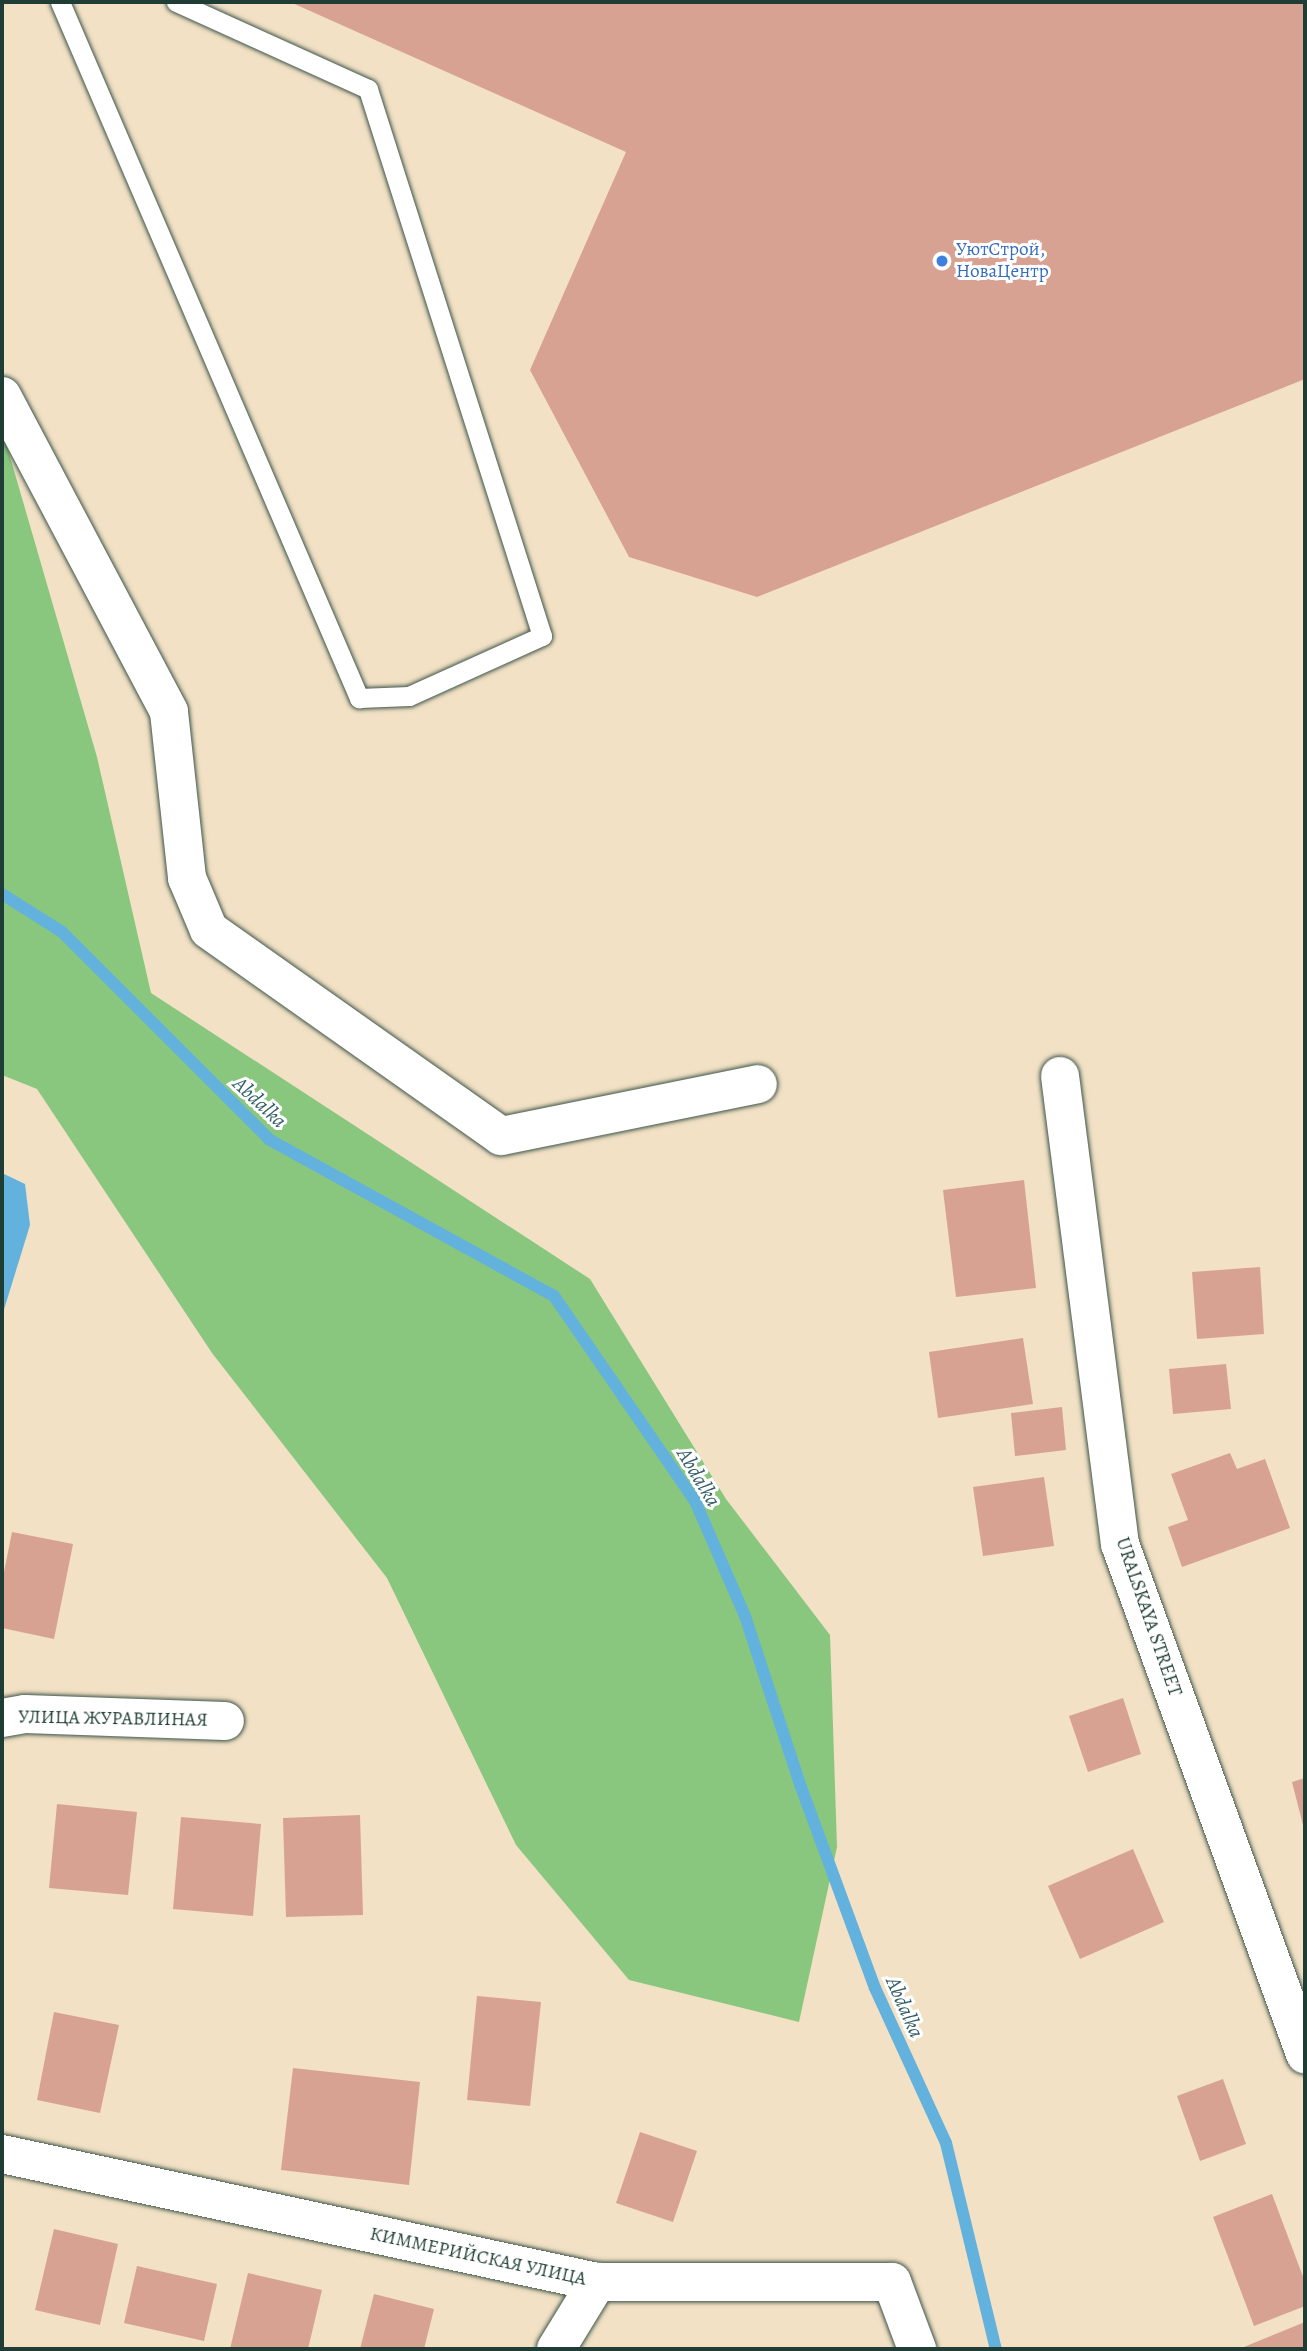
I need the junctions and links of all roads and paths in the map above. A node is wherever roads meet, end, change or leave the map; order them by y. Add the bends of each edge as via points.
1 (61, 2) edge
2 (176, 2) edge
3 (2, 396) edge
4 (1060, 1076) dead end
5 (758, 1084) dead end
6 (2, 1718) edge
7 (225, 1721) dead end
8 (1305, 2054) edge
9 (2, 2154) edge
10 (597, 2282) junction
11 (556, 2349) edge
12 (917, 2349) edge

1 - 2 lane via 359,698 409,696 542,636 368,89
3 - 5 street via 169,712 187,878 209,930 501,1136
4 - 8 street, URALSKAYA STREET via 1120,1544
6 - 7 street, УЛИЦА ЖУРАВЛИНАЯ via 25,1714
9 - 10 street, КИММЕРИЙСКАЯ УЛИЦА
10 - 11 street
10 - 12 street, КИММЕРИЙСКАЯ УЛИЦА via 892,2282

